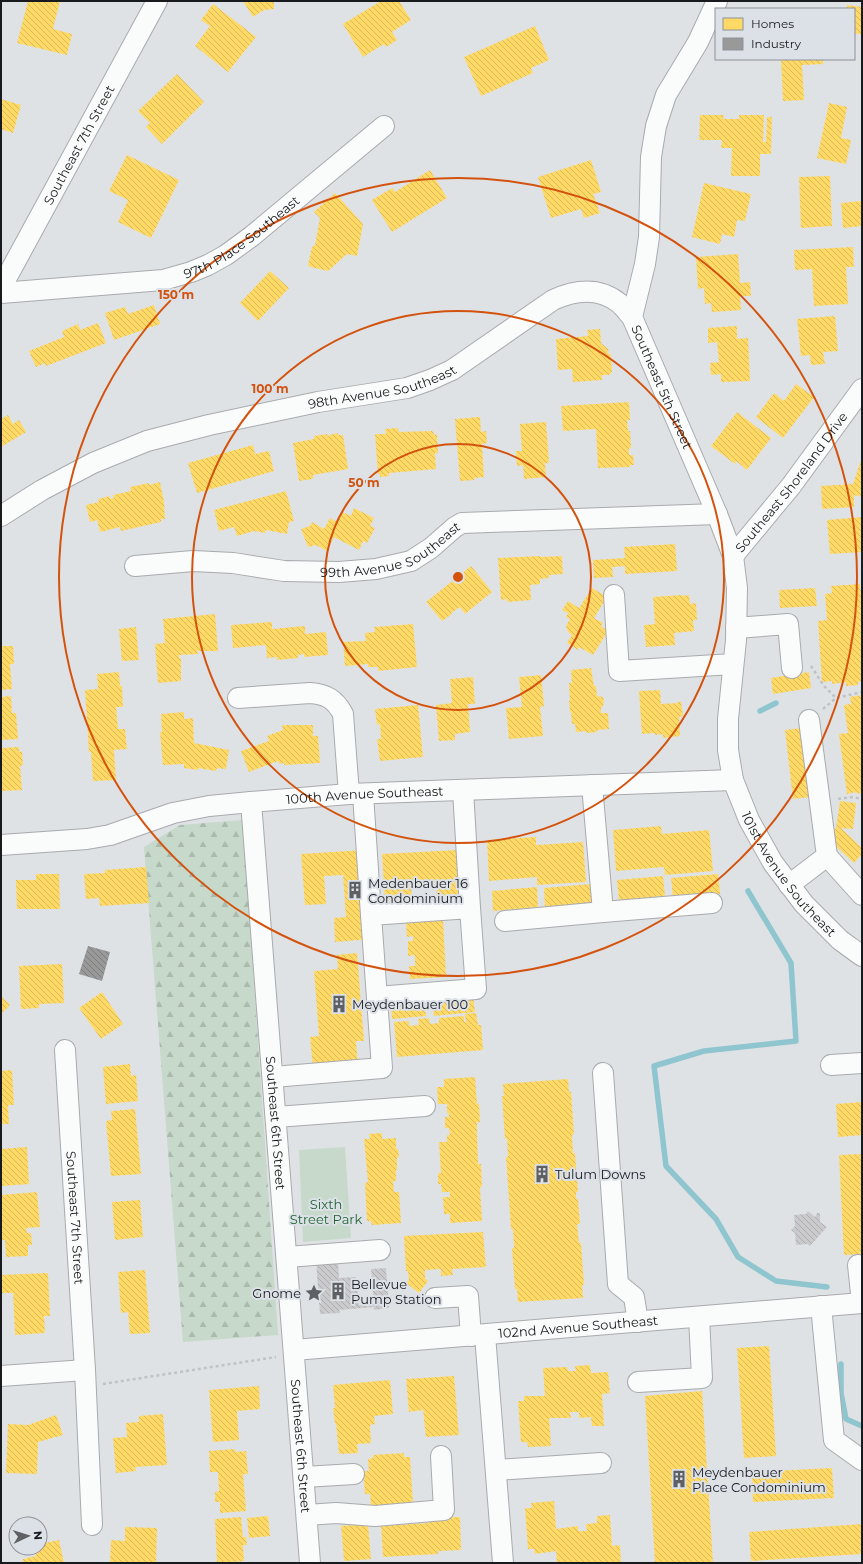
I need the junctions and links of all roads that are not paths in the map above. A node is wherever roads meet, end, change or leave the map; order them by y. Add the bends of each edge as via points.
1 (157, 1) edge
2 (717, 1) edge
3 (384, 126) dead end
4 (1, 288) edge
5 (1, 292) edge
6 (632, 317) junction
7 (862, 389) edge
8 (717, 514) junction
9 (1, 516) edge
10 (733, 556) junction
11 (135, 566) dead end
12 (614, 595) dead end
13 (736, 628) junction
14 (733, 664) junction
15 (792, 668) road end
16 (238, 698) dead end
17 (809, 720) road end
18 (733, 780) junction
19 (592, 785) junction
20 (463, 790) junction
21 (356, 794) junction
22 (251, 802) junction
23 (1, 845) edge
24 (827, 856) junction
25 (790, 885) junction
26 (862, 895) edge
27 (712, 903) dead end
28 (470, 908) junction
29 (603, 912) junction
30 (371, 915) junction
31 (505, 921) dead end
32 (862, 956) edge
33 (377, 996) junction
34 (65, 1050) dead end
35 (862, 1063) edge
36 (831, 1065) dead end
37 (603, 1073) dead end
38 (273, 1077) junction
39 (425, 1106) dead end
40 (276, 1117) junction
41 (380, 1250) dead end
42 (287, 1257) junction
43 (858, 1265) dead end
44 (435, 1298) dead end
45 (862, 1303) edge
46 (821, 1306) junction
47 (699, 1317) junction
48 (638, 1322) junction
49 (478, 1335) junction
50 (294, 1352) junction
51 (1, 1376) edge
52 (85, 1378) junction
53 (638, 1382) dead end
54 (441, 1456) dead end
55 (862, 1460) edge
56 (601, 1463) dead end
57 (496, 1470) junction
58 (354, 1474) dead end
59 (304, 1477) junction
60 (306, 1515) junction
61 (92, 1525) dead end
62 (310, 1563) edge
63 (503, 1563) edge

1 - 4 street, Southeast 7th Street
2 - 6 street, Southeast 5th Street via 698,42 666,95 656,126 650,157 649,237
3 - 5 street, 97th Place Southeast via 252,236 226,255 202,267 163,280
6 - 8 street, Southeast 5th Street
6 - 9 street, 98th Avenue Southeast via 610,297 599,293 569,293 553,300 452,370 430,380 406,388 318,402 147,441 93,463 42,490
7 - 10 street, Southeast Shoreland Drive via 791,486
8 - 10 street, Southeast 5th Street
8 - 11 street, 99th Avenue Southeast via 462,523 411,561 376,569 339,572 284,571 193,560
10 - 13 street, Southeast 5th Street via 737,588
12 - 14 street via 619,671
13 - 14 street, Southeast 5th Street
13 - 15 street via 788,624
14 - 18 street, Southeast 5th Street via 728,719 728,750
16 - 21 street via 310,693 330,698 343,714
17 - 24 street
18 - 19 street, 100th Avenue Southeast
18 - 25 street, 101st Avenue Southeast via 749,820 773,863
19 - 20 street, 100th Avenue Southeast
19 - 29 street
20 - 21 street, 100th Avenue Southeast
20 - 28 street
21 - 22 street, 100th Avenue Southeast
21 - 30 street
22 - 23 street, 100th Avenue Southeast via 173,813 110,835 87,839
22 - 38 street, Southeast 6th Street
24 - 25 street
24 - 26 street
25 - 32 street, 101st Avenue Southeast via 804,904 840,940
27 - 29 street
28 - 30 street
28 - 33 street via 476,989
29 - 31 street
30 - 33 street
33 - 38 street via 382,1068
34 - 52 street, Southeast 7th Street
35 - 36 street
37 - 48 street via 618,1284 634,1296
38 - 40 street, Southeast 6th Street
39 - 40 street
40 - 42 street, Southeast 6th Street
41 - 42 street
42 - 50 street, Southeast 6th Street
43 - 45 street
44 - 49 street via 468,1296
45 - 46 street, 102nd Avenue Southeast
46 - 47 street, 102nd Avenue Southeast
46 - 55 street via 834,1440
47 - 48 street, 102nd Avenue Southeast
47 - 53 street via 702,1378
48 - 49 street, 102nd Avenue Southeast
49 - 50 street, 102nd Avenue Southeast
49 - 57 street
50 - 59 street, Southeast 6th Street
51 - 52 street
52 - 61 street, Southeast 7th Street
54 - 60 street via 444,1510 374,1516 336,1513
56 - 57 street
57 - 63 street
58 - 59 street
59 - 60 street, Southeast 6th Street
60 - 62 street, Southeast 6th Street

